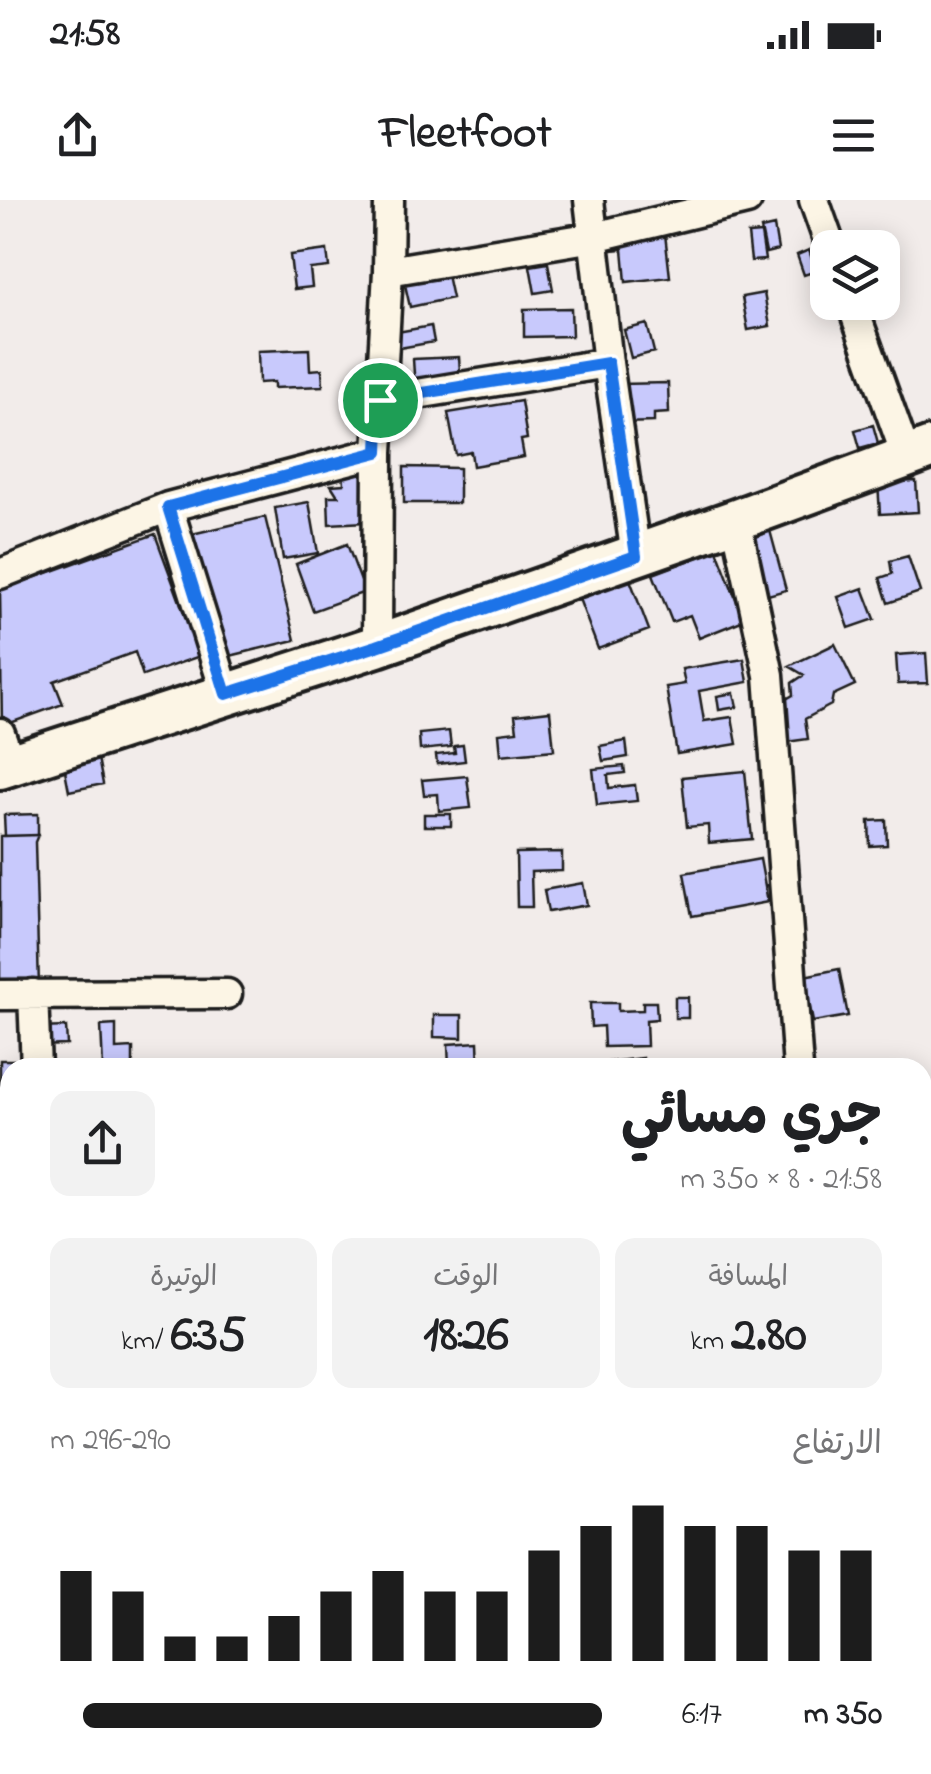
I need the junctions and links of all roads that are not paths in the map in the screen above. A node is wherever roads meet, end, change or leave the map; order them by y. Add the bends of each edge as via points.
1 (389, 200) edge
2 (589, 200) edge
3 (747, 200) edge
4 (814, 200) edge
5 (825, 230) edge
6 (594, 237) junction
7 (388, 271) junction
8 (859, 320) edge
9 (608, 363) junction
10 (380, 400) junction
11 (918, 451) edge
12 (378, 452) junction
13 (168, 507) junction
14 (736, 520) junction
15 (636, 556) junction
16 (0, 574) edge
17 (377, 646) junction
18 (226, 694) junction
19 (4, 755) edge
20 (33, 994) junction
21 (227, 994) dead end
22 (0, 995) edge
23 (36, 1058) edge
24 (797, 1058) edge

1 - 7 street
2 - 6 street
3 - 6 street
4 - 5 street
6 - 7 street
6 - 9 street
7 - 10 street
8 - 11 street
9 - 10 street
9 - 15 street
10 - 12 street
11 - 14 street
12 - 13 street
12 - 17 street
13 - 16 street
13 - 18 street
14 - 15 street
14 - 24 street via 769,675
15 - 17 street
17 - 18 street
18 - 19 street
20 - 21 street
20 - 22 street
20 - 23 street

